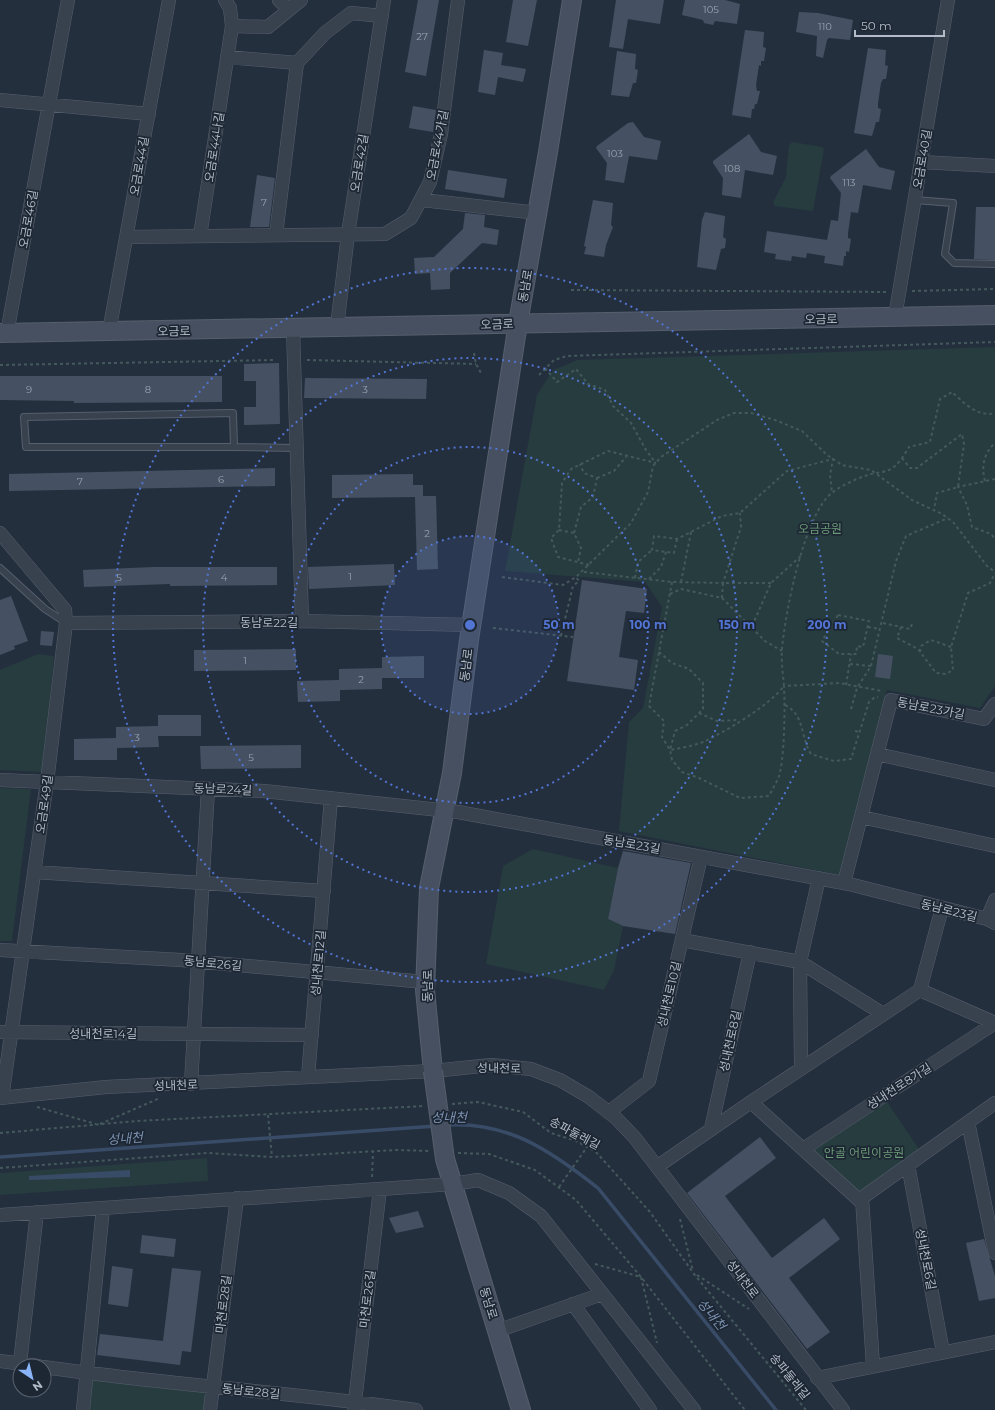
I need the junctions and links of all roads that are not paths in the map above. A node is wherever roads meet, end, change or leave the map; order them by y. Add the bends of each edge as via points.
1 (68, 0) edge
2 (169, 0) edge
3 (225, 0) edge
4 (280, 0) edge
5 (301, 0) edge
6 (384, 0) edge
7 (458, 0) edge
8 (572, 0) edge
9 (948, 0) edge
10 (289, 10) junction
11 (382, 16) junction
12 (232, 26) junction
13 (227, 57) junction
14 (297, 63) junction
15 (0, 100) edge
16 (49, 105) junction
17 (149, 114) junction
18 (921, 162) junction
19 (995, 166) edge
20 (422, 200) junction
21 (915, 200) junction
22 (538, 213) junction
23 (348, 234) junction
24 (276, 235) junction
25 (200, 236) junction
26 (126, 237) junction
27 (995, 264) edge
28 (995, 315) edge
29 (895, 318) junction
30 (518, 323) junction
31 (337, 327) junction
32 (293, 328) junction
33 (109, 332) junction
34 (4, 333) edge
35 (234, 448) junction
36 (295, 448) junction
37 (0, 533) edge
38 (0, 568) edge
39 (302, 621) junction
40 (66, 623) junction
41 (471, 625) junction
42 (995, 704) edge
43 (877, 754) junction
44 (0, 780) edge
45 (995, 780) edge
46 (47, 782) junction
47 (208, 789) junction
48 (331, 798) junction
49 (444, 810) junction
50 (861, 817) junction
51 (995, 846) edge
52 (702, 857) junction
53 (34, 872) junction
54 (819, 878) junction
55 (844, 883) junction
56 (203, 884) junction
57 (324, 890) junction
58 (995, 900) edge
59 (942, 908) junction
60 (991, 921) edge
61 (682, 940) junction
62 (0, 950) edge
63 (23, 951) junction
64 (750, 952) junction
65 (800, 962) junction
66 (199, 963) junction
67 (317, 972) junction
68 (425, 982) junction
69 (920, 990) junction
70 (883, 1014) junction
71 (995, 1023) edge
72 (6, 1032) edge
73 (194, 1033) junction
74 (312, 1035) junction
75 (801, 1068) junction
76 (433, 1071) junction
77 (308, 1077) junction
78 (191, 1084) junction
79 (1, 1098) edge
80 (751, 1102) junction
81 (995, 1103) edge
82 (609, 1112) junction
83 (968, 1122) junction
84 (711, 1129) junction
85 (803, 1149) junction
86 (908, 1165) junction
87 (658, 1166) junction
88 (453, 1184) junction
89 (375, 1189) junction
90 (237, 1198) junction
91 (861, 1199) junction
92 (104, 1208) junction
93 (37, 1212) junction
94 (0, 1215) edge
95 (995, 1253) edge
96 (602, 1294) junction
97 (573, 1304) junction
98 (497, 1331) junction
99 (995, 1342) edge
100 (943, 1352) junction
101 (21, 1358) edge
102 (0, 1361) edge
103 (12, 1362) edge
104 (873, 1366) junction
105 (52, 1368) edge
106 (87, 1373) junction
107 (817, 1378) junction
108 (213, 1387) junction
109 (354, 1405) edge
110 (690, 1409) edge
111 (83, 1410) edge
112 (210, 1410) edge
113 (416, 1410) edge
114 (521, 1410) edge
115 (650, 1410) edge
116 (843, 1410) edge

1 - 16 street, 오금로46길
2 - 17 street, 오금로44길
3 - 12 street, 오금로44나길 via 230,8
4 - 10 street
5 - 10 street
6 - 11 street, 오금로42길
7 - 20 street, 오금로44가길 via 441,134 430,182
8 - 22 main road, 동남로
9 - 18 street, 오금로40길
10 - 12 street via 268,27
11 - 14 street via 351,13 325,33
11 - 23 street, 오금로42길
12 - 13 street, 오금로44나길
13 - 14 street
13 - 25 street, 오금로44나길
14 - 24 street
15 - 16 street
16 - 17 street
16 - 34 street, 오금로46길
17 - 26 street, 오금로44길
18 - 19 street
18 - 21 street, 오금로40길
20 - 22 street
20 - 23 street, 오금로44가길 via 411,218 385,234
21 - 27 lane via 953,203 945,254 954,263
21 - 29 street, 오금로40길
22 - 30 main road, 동남로
23 - 24 street, 오금로44가길
23 - 31 street, 오금로42길
24 - 25 street, 오금로44가길
25 - 26 street, 오금로44가길
26 - 33 street, 오금로44길
28 - 29 main road, 오금로
29 - 30 main road, 오금로
30 - 31 main road, 오금로
30 - 41 main road, 동남로
31 - 32 main road, 오금로
32 - 33 main road, 오금로
32 - 36 street
33 - 34 main road, 오금로
35 - 35 lane via 26,447 24,417 233,412
35 - 36 lane
36 - 39 street
37 - 40 street, 오금로49길 via 65,610
38 - 40 lane via 46,609
39 - 40 street, 동남로22길
39 - 41 street, 동남로22길
40 - 46 street, 오금로49길
41 - 49 main road, 동남로 via 452,773
42 - 43 street, 동남로23가길 via 984,719 891,700
43 - 45 street
43 - 50 street, 동남로23가길
44 - 46 street, 동남로24길
46 - 47 street, 동남로24길
46 - 53 street, 오금로49길
47 - 48 street, 동남로24길 via 264,791
47 - 56 street
48 - 49 street, 동남로24길
48 - 57 street, 성내천로12길
49 - 52 street, 동남로23길
49 - 68 main road, 동남로 via 429,888
50 - 51 street
50 - 55 street, 동남로23가길
52 - 54 street, 동남로23길
52 - 61 street, 성내천로10길
53 - 56 street
53 - 63 street, 오금로49길
54 - 55 street, 동남로23길
54 - 65 street
55 - 59 street, 동남로23길
56 - 57 street
56 - 66 street
57 - 67 street, 성내천로12길
58 - 60 street, 동남로23길
59 - 60 street, 동남로23길
59 - 69 street
61 - 64 street
61 - 82 street, 성내천로10길 via 649,1081
62 - 63 street, 동남로26길
63 - 66 street, 동남로26길
63 - 72 street, 오금로49길
64 - 65 street
64 - 84 street, 성내천로8길
65 - 70 street
65 - 75 street
66 - 67 street, 동남로26길
66 - 73 street
67 - 68 street, 동남로26길
67 - 74 street, 성내천로12길
68 - 76 main road, 동남로
69 - 70 street
69 - 71 street, 성내천로8가길
70 - 75 street
71 - 85 street, 성내천로8가길
72 - 73 street, 성내천로14길
72 - 79 street, 오금로49길
73 - 74 street
73 - 78 street
74 - 77 street, 성내천로12길
75 - 80 street
76 - 77 street, 성내천로
76 - 82 street, 성내천로 via 491,1065 531,1068 560,1080
76 - 88 main road, 동남로, bridge via 445,1159
77 - 78 street, 성내천로
78 - 79 street, 성내천로 via 106,1087
80 - 84 street
80 - 85 street
81 - 83 street
82 - 87 street, 성내천로
83 - 86 street
83 - 95 street
84 - 87 street
85 - 91 street
86 - 91 street
86 - 100 street, 성내천로6길
87 - 107 street, 성내천로
88 - 89 street
88 - 96 street via 478,1180 509,1193 541,1216
88 - 98 main road, 동남로
89 - 90 street
89 - 109 street, 마천로26길
90 - 92 street
90 - 108 street, 마천로28길
91 - 104 street
92 - 93 street
92 - 106 street
93 - 94 street
93 - 101 street
96 - 97 street, 동남로
96 - 110 street
97 - 98 street, 동남로
97 - 115 street
98 - 114 main road, 동남로
99 - 100 street
100 - 104 street
102 - 103 street
104 - 107 street
105 - 106 street, 동남로28길
106 - 108 street, 동남로28길
106 - 111 street
107 - 116 street, 성내천로
108 - 109 street, 동남로28길
108 - 112 street, 마천로28길
109 - 113 street, 동남로28길

